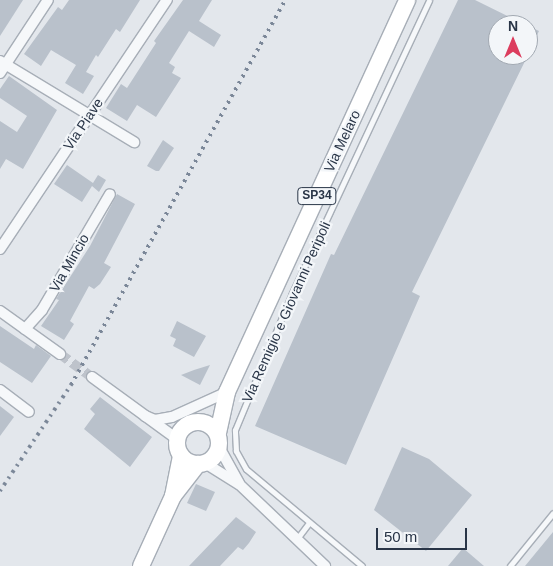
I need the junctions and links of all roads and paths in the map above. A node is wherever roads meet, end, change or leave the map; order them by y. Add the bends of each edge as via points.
1 (48, 0) edge
2 (167, 0) edge
3 (407, 0) edge
4 (429, 0) edge
5 (2, 66) edge
6 (88, 116) junction
7 (134, 142) dead end
8 (110, 194) dead end
9 (0, 249) edge
10 (2, 315) edge
11 (26, 329) junction
12 (60, 354) tunnel mouth
13 (92, 377) tunnel mouth
14 (0, 390) edge
15 (227, 392) junction
16 (30, 412) dead end
17 (139, 414) junction
18 (190, 423) junction
19 (177, 439) junction
20 (218, 440) junction
21 (181, 456) junction
22 (202, 463) junction
23 (239, 484) junction
24 (174, 496) junction
25 (553, 513) edge
26 (309, 523) junction
27 (296, 540) junction
28 (141, 566) edge
29 (325, 566) edge
30 (362, 566) edge
31 (510, 566) edge

1 - 5 street
2 - 6 street, Via Piave
3 - 15 main road, Via Melaro / SP34
4 - 26 lane, Via Remigio e Giovanni Peripoli via 292,293 235,430 236,451 246,469
5 - 6 street
6 - 7 street
6 - 9 street, Via Piave
8 - 11 street, Via Mincio via 42,310
10 - 11 street
11 - 12 street
13 - 17 street
14 - 16 street
15 - 17 street via 172,417 155,420
15 - 18 main road, Via Melaro / SP34 via 210,411
15 - 20 main road, Via Melaro / SP34
17 - 19 street
18 - 19 main road, Via Melaro / SP34
18 - 20 main road via 203,422
19 - 21 main road, Via Melaro / SP34
20 - 22 main road, Via Melaro / SP34 via 214,457
20 - 23 street
21 - 22 main road
21 - 24 main road, Via Melaro / SP34
22 - 23 street
22 - 24 main road, Via Melaro / SP34
23 - 27 street
24 - 28 main road, Via Melaro / SP34
25 - 31 lane
26 - 27 lane
26 - 30 lane, Via Remigio e Giovanni Peripoli
27 - 29 street

